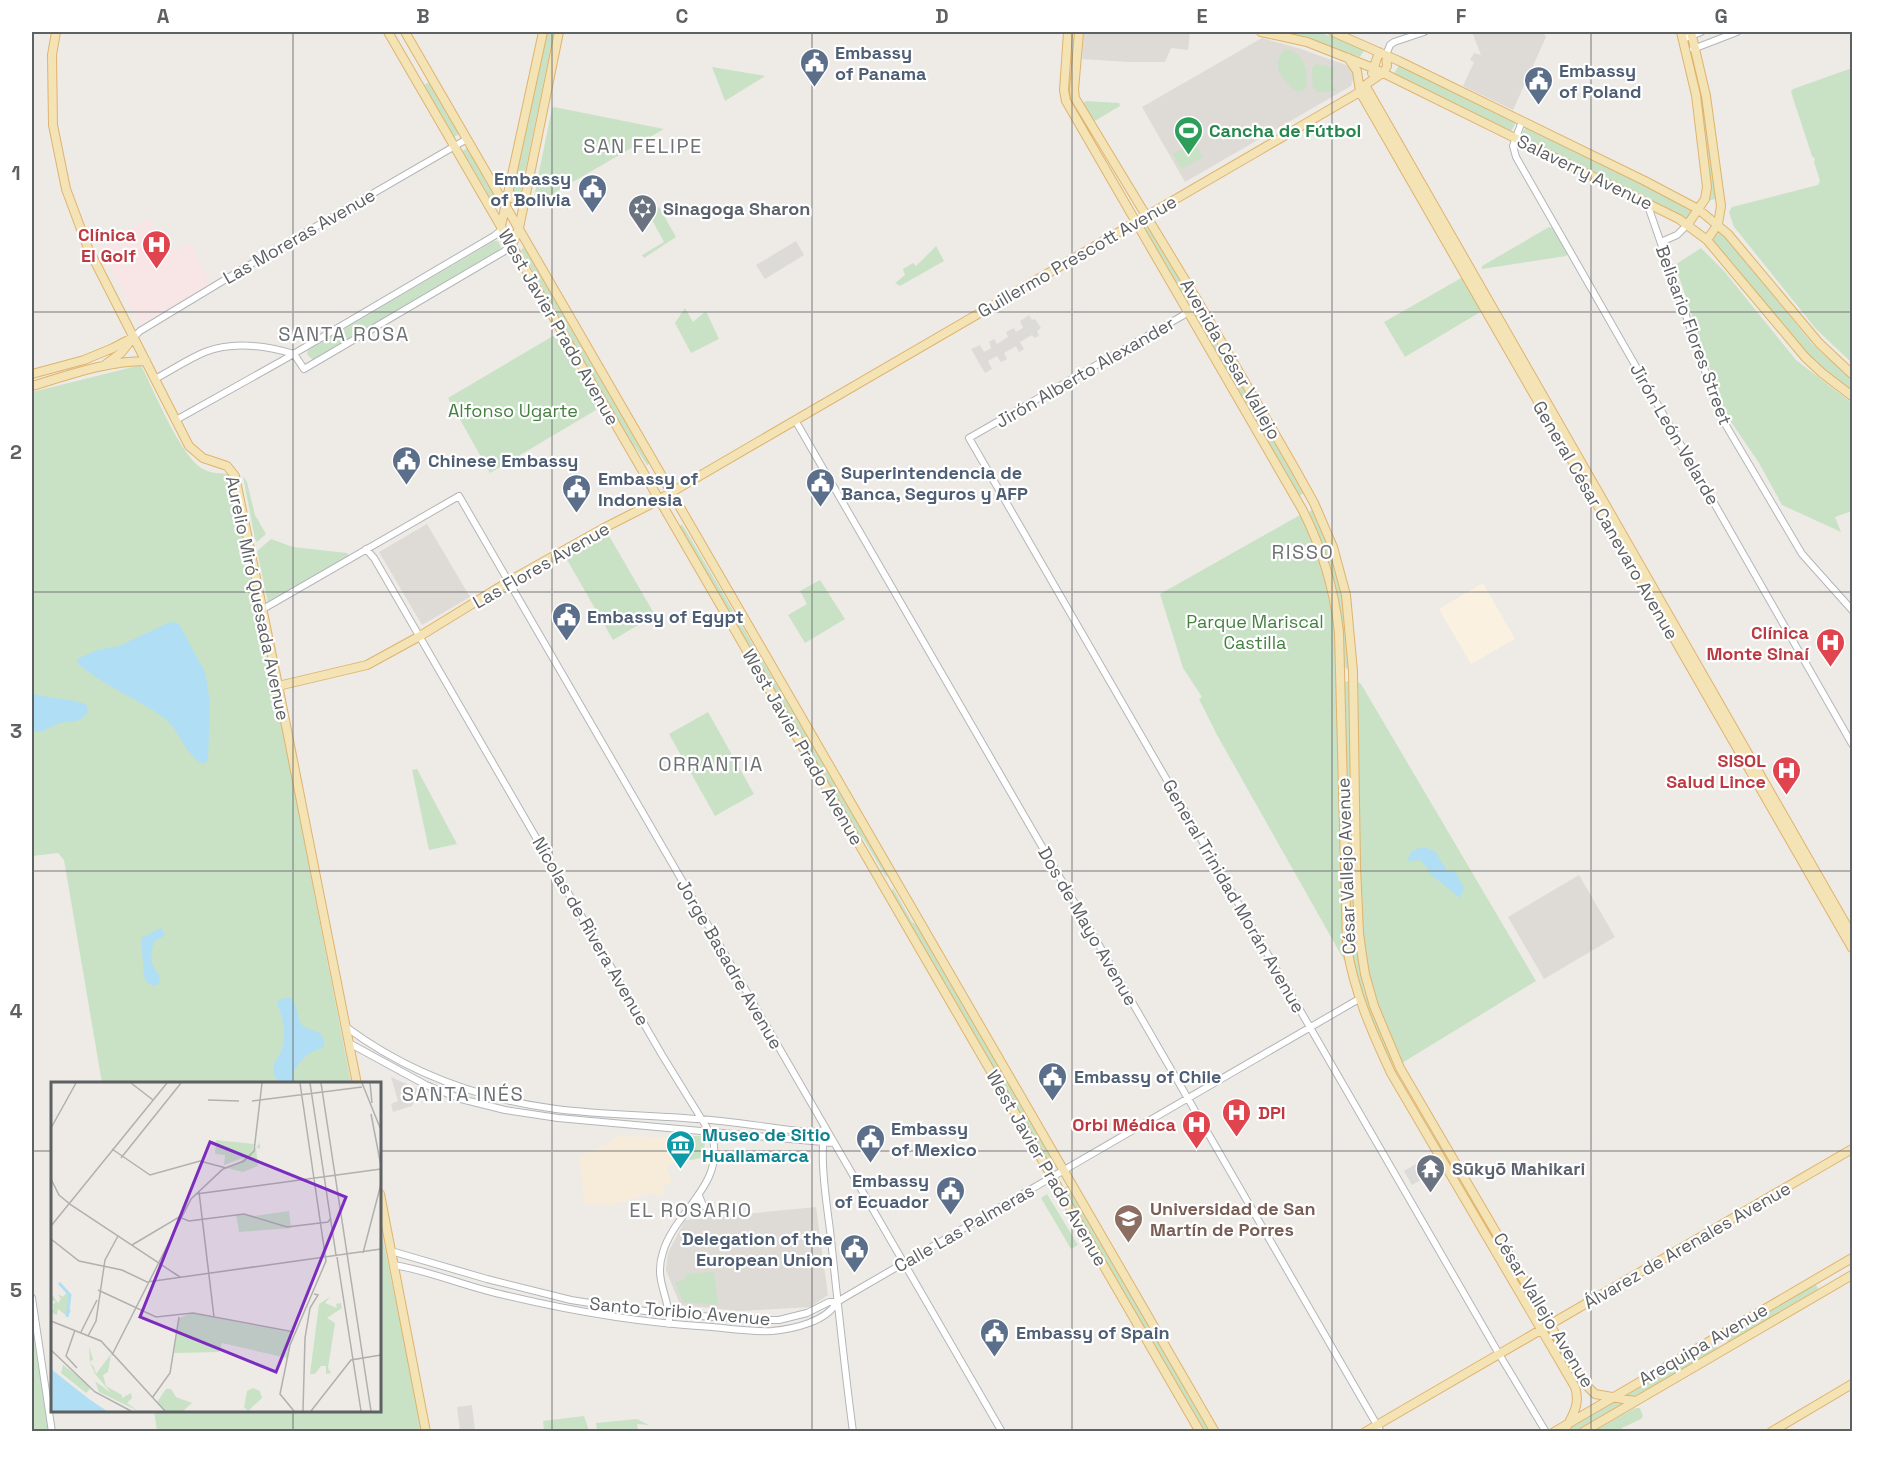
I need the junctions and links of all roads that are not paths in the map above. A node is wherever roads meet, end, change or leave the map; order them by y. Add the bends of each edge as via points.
1 (388, 32) edge
2 (405, 32) edge
3 (543, 32) edge
4 (559, 32) edge
5 (1068, 32) edge
6 (1079, 32) edge
7 (1261, 32) edge
8 (1333, 32) edge
9 (1424, 32) edge
10 (1701, 32) edge
11 (1737, 32) edge
12 (54, 33) edge
13 (1692, 33) edge
14 (1682, 35) edge
15 (1718, 35) edge
16 (1696, 48) junction
17 (1687, 52) junction
18 (1382, 53) junction
19 (1348, 58) junction
20 (1373, 68) junction
21 (1383, 73) junction
22 (1373, 79) junction
23 (1362, 89) junction
24 (1522, 121) junction
25 (1515, 138) junction
26 (467, 139) junction
27 (455, 146) junction
28 (509, 191) junction
29 (525, 194) junction
30 (1647, 202) junction
31 (506, 205) junction
32 (1698, 209) junction
33 (1146, 216) junction
34 (1135, 222) junction
35 (1688, 224) junction
36 (1718, 224) junction
37 (501, 226) junction
38 (519, 228) junction
39 (1707, 240) junction
40 (1660, 242) junction
41 (512, 245) junction
42 (1199, 303) junction
43 (1187, 312) junction
44 (134, 337) junction
45 (104, 352) junction
46 (294, 354) junction
47 (113, 360) junction
48 (146, 361) junction
49 (102, 366) junction
50 (32, 374) edge
51 (1852, 374) edge
52 (155, 379) junction
53 (32, 386) edge
54 (1852, 396) edge
55 (176, 420) junction
56 (795, 420) junction
57 (969, 438) joint
58 (653, 462) junction
59 (642, 469) junction
60 (671, 492) junction
61 (659, 499) junction
62 (688, 523) junction
63 (676, 528) junction
64 (366, 549) junction
65 (509, 582) junction
66 (263, 609) junction
67 (1852, 610) edge
68 (420, 636) junction
69 (279, 686) junction
70 (1852, 744) edge
71 (1344, 845) junction
72 (1356, 845) junction
73 (1344, 863) junction
74 (1356, 863) junction
75 (894, 878) junction
76 (883, 885) junction
77 (1852, 935) edge
78 (1852, 948) edge
79 (1359, 999) junction
80 (345, 1027) junction
81 (1310, 1028) junction
82 (365, 1041) junction
83 (349, 1043) junction
84 (361, 1049) junction
85 (357, 1082) edge
86 (1188, 1099) junction
87 (700, 1119) junction
88 (826, 1130) junction
89 (709, 1131) junction
90 (822, 1142) junction
91 (834, 1143) junction
92 (1852, 1149) edge
93 (1064, 1170) junction
94 (1052, 1177) junction
95 (699, 1196) junction
96 (381, 1199) edge
97 (710, 1210) dead end
98 (391, 1251) junction
99 (415, 1258) junction
100 (1852, 1258) edge
101 (904, 1263) junction
102 (394, 1264) junction
103 (412, 1268) junction
104 (1852, 1275) edge
105 (32, 1298) edge
106 (837, 1302) junction
107 (807, 1312) junction
108 (670, 1314) junction
109 (812, 1320) junction
110 (669, 1324) junction
111 (1550, 1324) junction
112 (1540, 1330) junction
113 (1499, 1354) junction
114 (1852, 1384) edge
115 (1613, 1396) junction
116 (1635, 1401) junction
117 (1569, 1422) junction
118 (1379, 1428) edge
119 (52, 1431) edge
120 (426, 1431) edge
121 (852, 1431) edge
122 (1002, 1431) edge
123 (1200, 1431) edge
124 (1215, 1431) edge
125 (1365, 1431) edge
126 (1546, 1431) edge
127 (1554, 1431) edge
128 (1564, 1431) edge
129 (1583, 1431) edge
130 (1771, 1431) edge

1 - 27 main road, West Javier Prado Avenue
2 - 26 main road, West Javier Prado Avenue
3 - 28 main road
4 - 29 main road
5 - 34 main road, Avenida César Vallejo via 1065,99
6 - 33 main road, Avenida César Vallejo via 1075,98
7 - 19 main road, Salaverry Avenue via 1307,42
8 - 18 main road, Salaverry Avenue
9 - 18 street via 1392,43
10 - 13 street
11 - 15 street
12 - 44 main road, Aurelio Miró Quesada Avenue via 53,125 61,168 88,248
13 - 14 street
13 - 16 main road
14 - 17 main road
15 - 16 street
16 - 17 street
16 - 36 main road via 1720,194
17 - 32 main road via 1707,187
18 - 20 main road
18 - 21 main road via 1387,66
18 - 24 main road, Salaverry Avenue
19 - 20 main road, Salaverry Avenue
19 - 23 main road
20 - 21 main road, Salaverry Avenue
20 - 22 main road
21 - 22 main road
21 - 25 main road, Salaverry Avenue
22 - 23 main road, Guillermo Prescott Avenue
23 - 33 main road, Guillermo Prescott Avenue
23 - 77 main road, General César Canevaro Avenue
23 - 78 main road, General César Canevaro Avenue
24 - 25 street
24 - 32 main road, Salaverry Avenue
25 - 30 main road, Salaverry Avenue
25 - 70 street, Jirón León Velarde via 1516,157
26 - 27 street, Las Moreras Avenue
26 - 31 main road, West Javier Prado Avenue
27 - 37 main road, West Javier Prado Avenue
27 - 44 street, Las Moreras Avenue
28 - 29 main road via 517,200
28 - 31 main road
29 - 38 main road
30 - 35 main road, Salaverry Avenue
30 - 40 street, Belisario Flores Street
31 - 37 main road
31 - 38 main road, West Javier Prado Avenue
32 - 35 main road
32 - 36 main road, Salaverry Avenue
33 - 34 main road, Guillermo Prescott Avenue
33 - 42 main road, Avenida César Vallejo
34 - 43 main road, Avenida César Vallejo
34 - 56 main road, Guillermo Prescott Avenue
35 - 39 main road, Salaverry Avenue
35 - 40 street via 1677,235
36 - 39 main road
36 - 51 main road, Salaverry Avenue via 1819,343
37 - 41 main road, West Javier Prado Avenue
37 - 46 street via 494,236
38 - 41 main road
38 - 58 main road, West Javier Prado Avenue
39 - 54 main road, Salaverry Avenue via 1805,357
40 - 67 street, Belisario Flores Street via 1721,417 1802,554
41 - 46 street via 304,369
41 - 59 main road, West Javier Prado Avenue
42 - 43 street, Jirón Alberto Alexander
42 - 72 main road, César Vallejo Avenue via 1314,503 1342,576 1353,671
43 - 57 street, Jirón Alberto Alexander
43 - 71 main road, César Vallejo Avenue via 1302,509 1326,562 1340,632
44 - 45 main road
44 - 47 main road
44 - 48 main road, Aurelio Miró Quesada Avenue
45 - 47 main road via 111,354
45 - 50 main road
46 - 52 street via 246,346 219,348
46 - 55 street
47 - 49 main road
48 - 49 main road
48 - 52 main road, Aurelio Miró Quesada Avenue
49 - 53 main road
52 - 55 main road, Aurelio Miró Quesada Avenue
55 - 66 main road, Aurelio Miró Quesada Avenue via 193,451 208,461 227,466 235,476
56 - 60 main road, Las Flores Avenue
56 - 86 street, Dos de Mayo Avenue
57 - 81 street, General Trinidad Morán Avenue
58 - 59 main road via 650,470
58 - 60 main road, West Javier Prado Avenue
59 - 61 main road, West Javier Prado Avenue
60 - 61 main road, Las Flores Avenue
60 - 62 main road, West Javier Prado Avenue
61 - 63 main road, West Javier Prado Avenue
61 - 65 main road, Las Flores Avenue
62 - 63 main road via 680,522
62 - 75 main road, West Javier Prado Avenue
63 - 76 main road, West Javier Prado Avenue
64 - 65 street, Jorge Basadre Avenue via 459,496
64 - 66 street
64 - 68 street, Nícolas de Rivera Avenue
65 - 68 main road, Las Flores Avenue
65 - 88 street, Jorge Basadre Avenue
66 - 69 main road, Aurelio Miró Quesada Avenue
68 - 69 main road, Las Flores Avenue via 360,668
68 - 87 street, Nícolas de Rivera Avenue
69 - 80 main road, Aurelio Miró Quesada Avenue
71 - 72 main road via 1350,849
71 - 73 main road, César Vallejo Avenue
72 - 74 main road, César Vallejo Avenue
73 - 74 main road via 1350,859
73 - 79 main road, César Vallejo Avenue via 1347,947
74 - 111 main road, César Vallejo Avenue via 1362,955 1381,1024 1400,1068
75 - 76 main road
75 - 93 main road, West Javier Prado Avenue
76 - 94 main road, West Javier Prado Avenue
79 - 81 street, Calle Las Palmeras
79 - 112 main road, César Vallejo Avenue via 1391,1072
80 - 82 street
80 - 83 main road, Aurelio Miró Quesada Avenue
81 - 86 street, Calle Las Palmeras
81 - 113 street, General Trinidad Morán Avenue
82 - 84 street
82 - 87 street via 430,1076 505,1101 557,1109
83 - 84 street
83 - 85 main road, Aurelio Miró Quesada Avenue
84 - 89 street via 426,1085 505,1110
86 - 93 street, Calle Las Palmeras
86 - 118 street, Dos de Mayo Avenue
87 - 88 street via 811,1132
87 - 89 street, Nícolas de Rivera Avenue
88 - 90 street
88 - 91 street, Jorge Basadre Avenue
89 - 90 street
89 - 95 street, Nícolas de Rivera Avenue via 714,1155
90 - 91 street
90 - 106 street
91 - 101 street, Jorge Basadre Avenue
92 - 111 main road, Álvarez de Arenales Avenue
93 - 94 street, Calle Las Palmeras
93 - 124 main road, West Javier Prado Avenue
94 - 101 street, Calle Las Palmeras
94 - 123 main road, West Javier Prado Avenue
95 - 97 street
95 - 108 street, Nícolas de Rivera Avenue via 674,1227 661,1258 660,1282
96 - 98 main road
98 - 99 street, Santo Toribio Avenue
98 - 102 main road
99 - 103 street
99 - 108 street, Santo Toribio Avenue via 571,1300
100 - 115 main road, Arequipa Avenue
101 - 106 street, Calle Las Palmeras
101 - 122 street, Jorge Basadre Avenue
102 - 103 street, Santo Toribio Avenue
102 - 120 main road
103 - 110 street, Santo Toribio Avenue via 488,1291 573,1310
104 - 116 main road, Arequipa Avenue
105 - 119 street
106 - 107 street, Santo Toribio Avenue
106 - 109 street, Santo Toribio Avenue
106 - 121 street
107 - 108 street, Santo Toribio Avenue via 779,1320
107 - 109 street
108 - 110 street, Nícolas de Rivera Avenue
109 - 110 street, Santo Toribio Avenue via 771,1331
111 - 112 main road, Álvarez de Arenales Avenue
111 - 115 main road, César Vallejo Avenue via 1584,1383 1595,1394
112 - 113 main road, Álvarez de Arenales Avenue
112 - 117 main road, César Vallejo Avenue via 1577,1393 1577,1406
113 - 118 main road, Álvarez de Arenales Avenue
113 - 126 street, General Trinidad Morán Avenue
114 - 130 main road
115 - 116 main road, César Vallejo Avenue
115 - 117 main road, Arequipa Avenue
116 - 129 main road, Arequipa Avenue
117 - 127 main road, Arequipa Avenue
117 - 128 main road, César Vallejo Avenue
118 - 125 main road, Álvarez de Arenales Avenue

